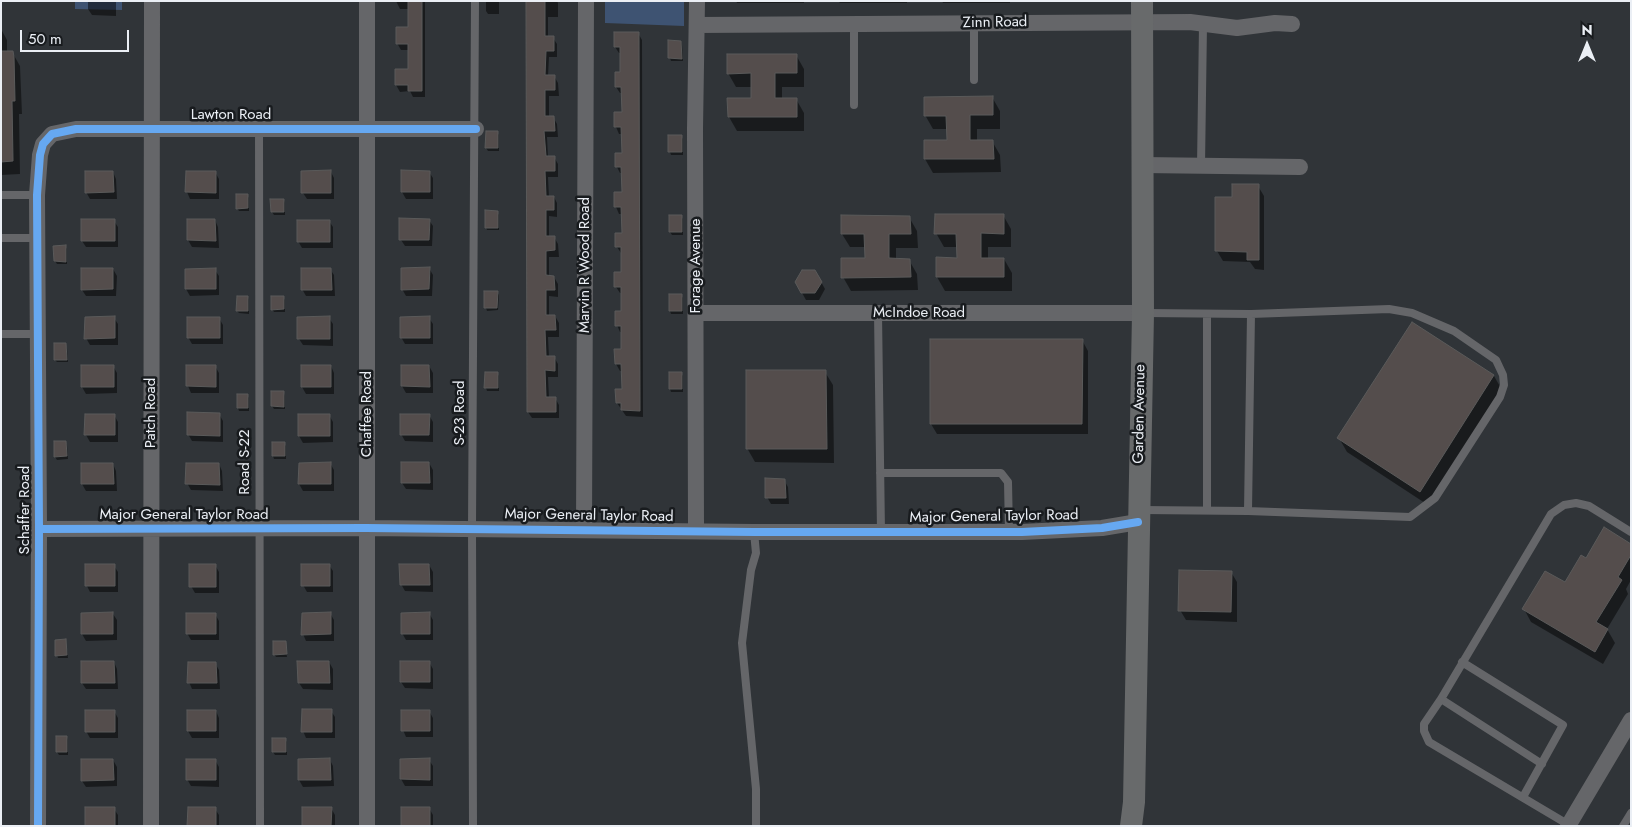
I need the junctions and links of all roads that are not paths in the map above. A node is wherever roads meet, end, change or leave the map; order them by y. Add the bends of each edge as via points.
1 (152, 1) edge
2 (366, 1) edge
3 (476, 1) edge
4 (586, 1) edge
5 (697, 1) edge
6 (1142, 12) edge
7 (974, 24) junction
8 (1292, 24) dead end
9 (697, 25) junction
10 (854, 25) junction
11 (1203, 25) junction
12 (974, 80) dead end
13 (854, 105) dead end
14 (366, 128) junction
15 (151, 129) junction
16 (259, 129) junction
17 (476, 129) junction
18 (1142, 165) junction
19 (1201, 166) junction
20 (1300, 167) dead end
21 (1, 194) edge
22 (37, 195) junction
23 (1, 238) edge
24 (37, 238) junction
25 (696, 313) junction
26 (878, 313) junction
27 (1142, 313) junction
28 (1207, 314) junction
29 (1251, 314) junction
30 (1, 334) edge
31 (38, 334) junction
32 (880, 473) junction
33 (1207, 510) junction
34 (1248, 511) junction
35 (1138, 516) junction
36 (151, 528) junction
37 (366, 528) junction
38 (472, 528) junction
39 (39, 529) junction
40 (259, 529) junction
41 (584, 529) junction
42 (696, 531) junction
43 (754, 532) junction
44 (881, 532) junction
45 (1009, 532) junction
46 (1631, 532) edge
47 (1462, 662) junction
48 (1441, 699) junction
49 (1631, 720) edge
50 (1542, 764) junction
51 (1523, 797) junction
52 (1631, 813) edge
53 (1569, 825) edge
54 (38, 826) edge
55 (151, 826) edge
56 (260, 826) edge
57 (367, 826) edge
58 (473, 826) edge
59 (756, 826) edge
60 (1131, 826) edge
61 (1623, 826) edge

1 - 15 street, Patch Road
2 - 14 street, Chaffee Road
3 - 17 lane, S-23 Road
4 - 41 street, Marvin R Wood Road
5 - 9 street, Forage Avenue
6 - 7 street, Zinn Road
6 - 11 street, Zinn Road
6 - 18 street, Garden Avenue
7 - 10 street, Zinn Road
7 - 12 lane
8 - 11 street, Zinn Road via 1237,28
9 - 10 street, Zinn Road
9 - 25 street, Forage Avenue
10 - 13 lane
11 - 19 lane
14 - 16 street, Lawton Road
14 - 17 street, Lawton Road
14 - 37 street, Chaffee Road
15 - 16 street, Lawton Road
15 - 22 street, Lawton Road via 76,129 52,134 43,144 40,155
15 - 36 street, Patch Road
16 - 40 lane, Road S-22
17 - 38 lane, S-23 Road
18 - 19 street
18 - 27 street, Garden Avenue
19 - 20 street
21 - 22 lane
22 - 24 street, Schaffer Road
23 - 24 lane
24 - 31 street, Schaffer Road
25 - 26 street, McIndoe Road
25 - 42 street, Forage Avenue
26 - 27 street, McIndoe Road
26 - 32 lane
27 - 28 lane
27 - 35 street, Garden Avenue
28 - 29 lane
28 - 33 lane
29 - 34 lane
29 - 34 lane via 1389,309 1412,313 1454,331 1496,360 1504,385 1500,397 1435,498 1410,517
30 - 31 lane
31 - 39 street, Schaffer Road
32 - 44 lane
32 - 45 lane via 1001,473 1008,482
33 - 34 lane
33 - 35 lane
35 - 45 street, Major General Taylor Road via 1102,528
35 - 60 street, Garden Avenue
36 - 39 street, Major General Taylor Road
36 - 40 street, Major General Taylor Road
36 - 55 street, Patch Road
37 - 38 street, Major General Taylor Road
37 - 40 street, Major General Taylor Road
37 - 57 street, Chaffee Road
38 - 41 street, Major General Taylor Road
38 - 58 lane, S-23 Road
39 - 54 street, Schaffer Road
40 - 56 lane, Road S-22
41 - 42 street, Major General Taylor Road
42 - 43 street, Major General Taylor Road
43 - 44 street, Major General Taylor Road
43 - 59 lane via 756,553 742,643 756,789
44 - 45 street, Major General Taylor Road
46 - 47 lane via 1589,506 1576,503 1564,505 1551,514
47 - 48 lane
47 - 50 lane via 1563,725
48 - 50 lane
48 - 51 lane via 1424,724 1429,742
49 - 53 street
50 - 51 lane
51 - 53 lane
52 - 61 lane

